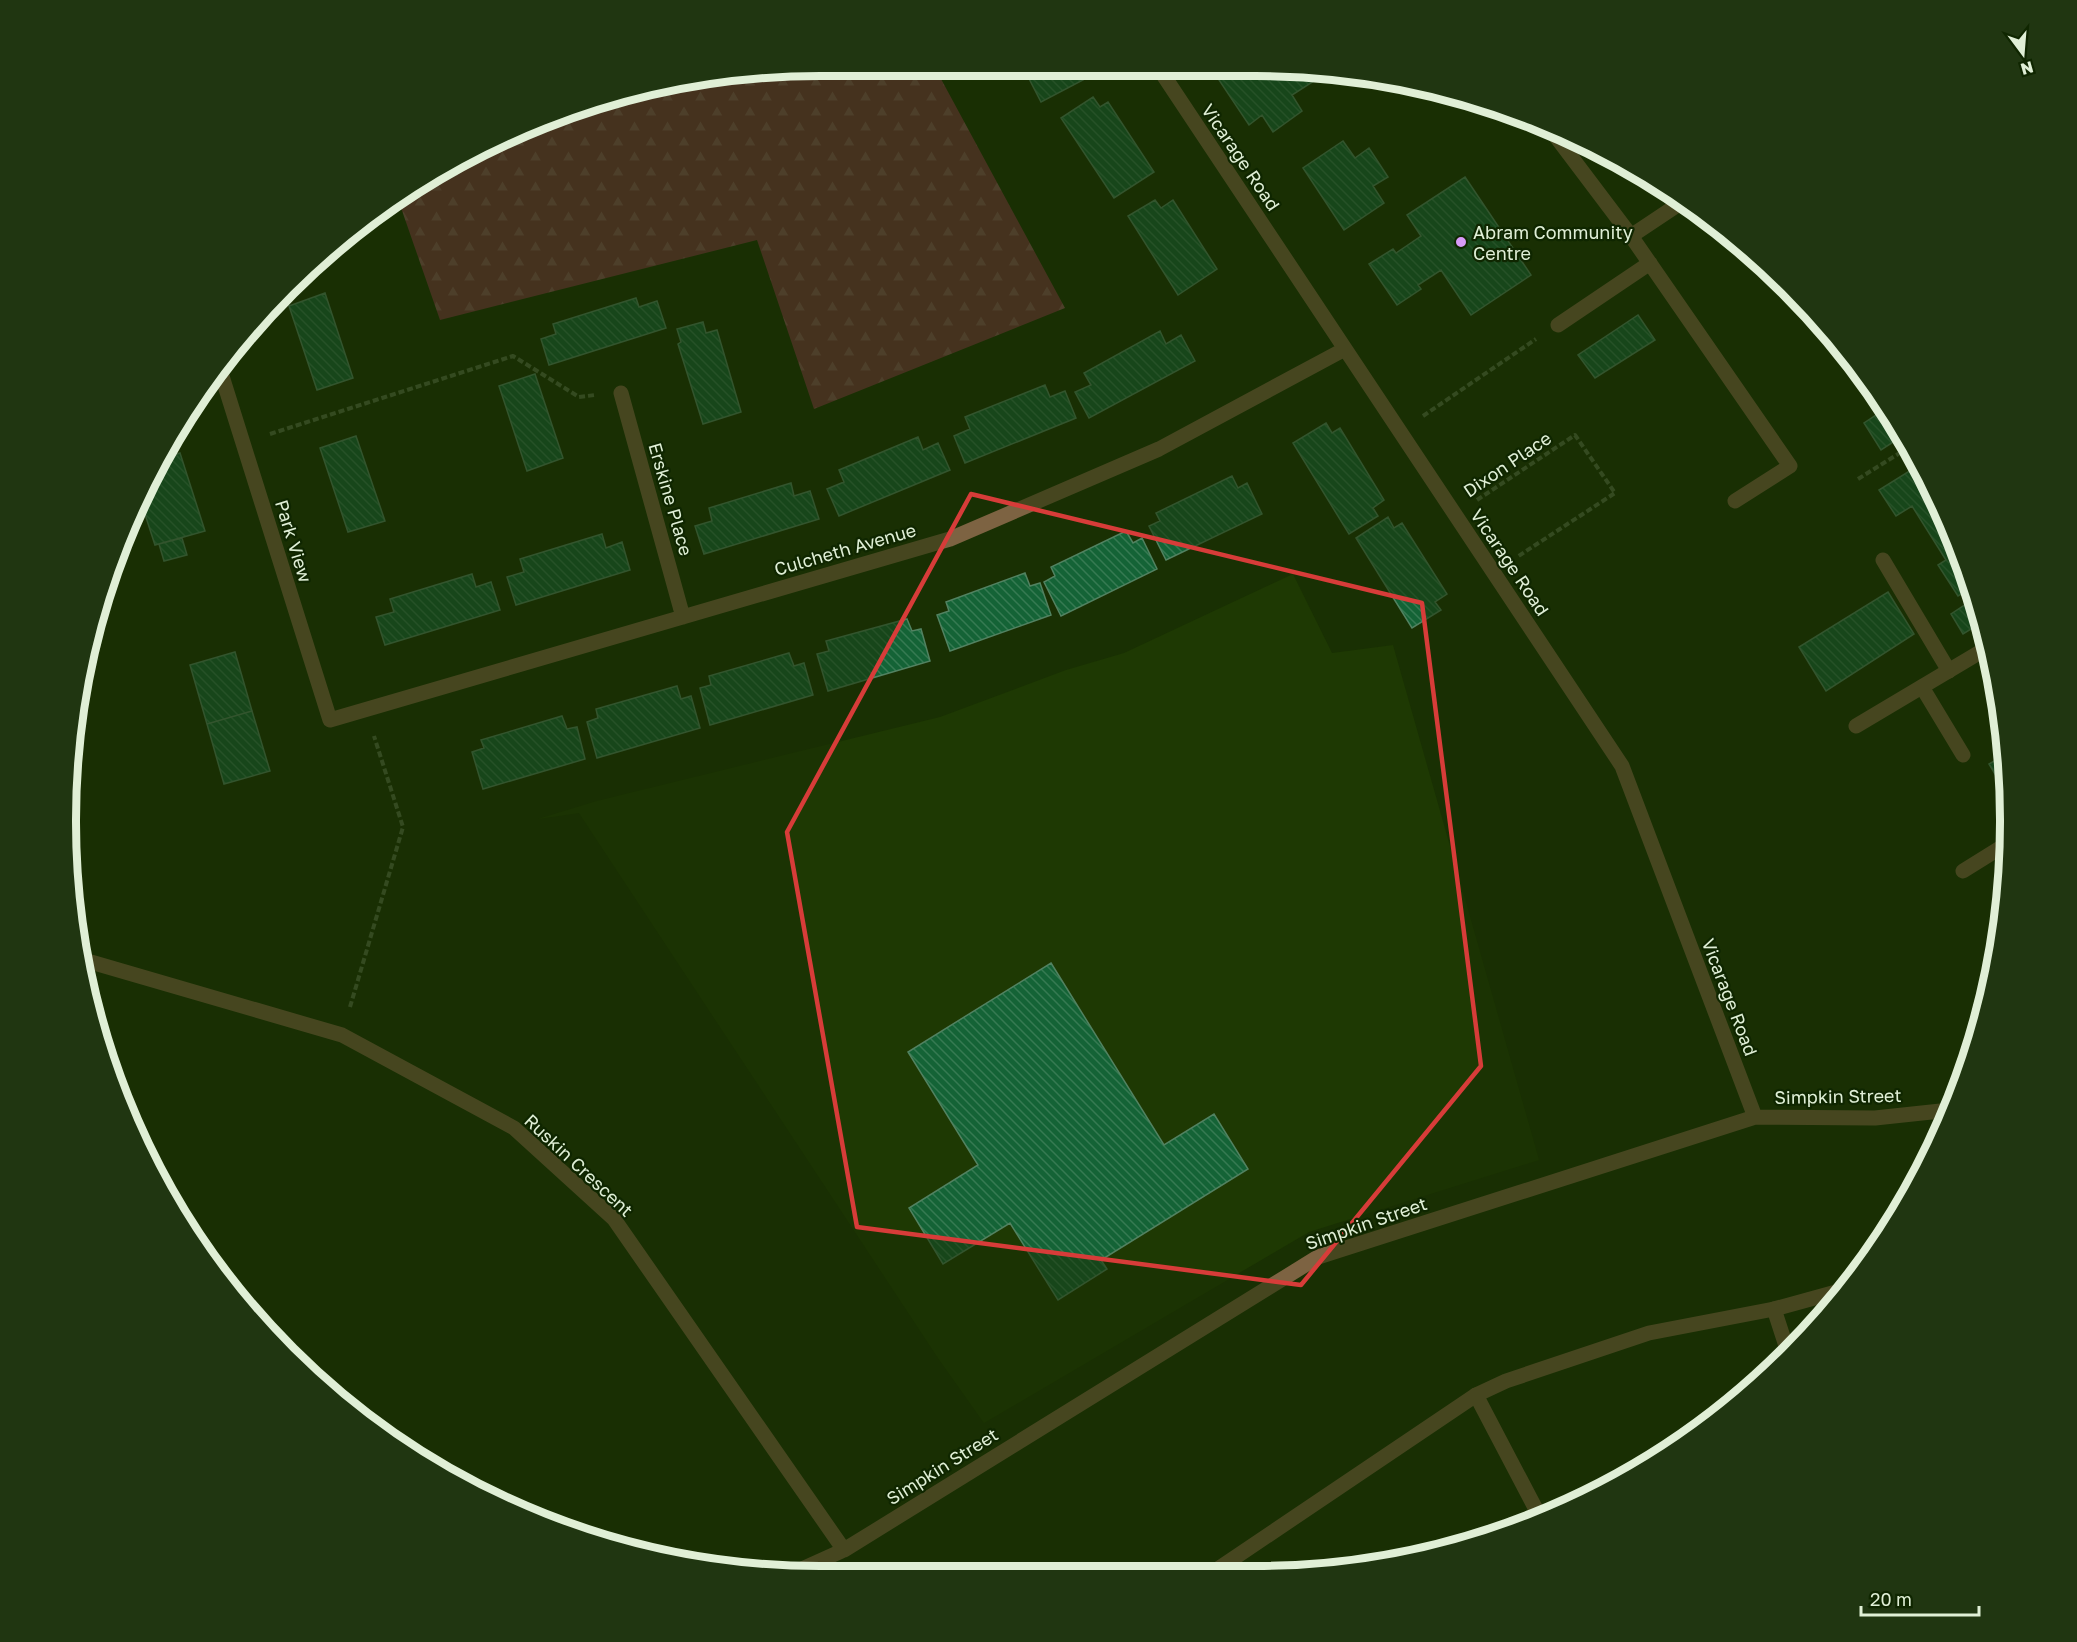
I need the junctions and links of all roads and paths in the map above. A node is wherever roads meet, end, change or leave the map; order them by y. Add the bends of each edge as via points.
1 (1164, 76) edge
2 (1560, 141) edge
3 (1676, 207) edge
4 (1631, 237) junction
5 (1650, 263) junction
6 (1558, 325) joint
7 (1345, 349) junction
8 (223, 378) edge
9 (621, 393) joint
10 (1400, 431) junction
11 (243, 443) junction
12 (1902, 451) edge
13 (1858, 479) dead end
14 (1735, 501) dead end
15 (1455, 515) junction
16 (1883, 560) dead end
17 (1493, 572) junction
18 (683, 616) junction
19 (1980, 652) edge
20 (1949, 671) junction
21 (1922, 687) junction
22 (365, 710) junction
23 (330, 720) joint
24 (1856, 726) dead end
25 (1963, 755) dead end
26 (1999, 848) edge
27 (1963, 871) dead end
28 (90, 962) edge
29 (342, 1035) junction
30 (1942, 1111) edge
31 (1755, 1117) junction
32 (1831, 1293) edge
33 (1774, 1308) junction
34 (1785, 1344) edge
35 (1476, 1395) junction
36 (1537, 1511) edge
37 (844, 1550) junction
38 (809, 1566) edge
39 (1225, 1566) edge

1 - 7 street, Vicarage Road
2 - 4 street
3 - 4 street
4 - 5 street
5 - 6 street
5 - 14 street via 1790,466
6 - 10 path
7 - 10 street, Vicarage Road
7 - 18 street, Culcheth Avenue via 1159,448 950,539
8 - 11 street, Park View
9 - 11 path via 579,397 513,356
9 - 18 street, Erskine Place
10 - 15 street, Vicarage Road
11 - 23 street, Park View
12 - 13 path
15 - 17 street, Vicarage Road
15 - 17 path, Dixon Place via 1575,435 1615,493
16 - 20 street
17 - 31 street, Vicarage Road via 1622,766
18 - 22 street, Culcheth Avenue
19 - 20 street
20 - 21 street
21 - 24 street
21 - 25 street
22 - 23 street, Culcheth Avenue
22 - 29 path via 403,827
26 - 27 street
28 - 29 street, Ruskin Crescent
29 - 37 street, Ruskin Crescent via 514,1128 614,1219
30 - 31 street, Simpkin Street via 1875,1118
31 - 37 street, Simpkin Street via 1318,1257
32 - 33 street
33 - 34 street
33 - 35 street via 1649,1333 1506,1381
35 - 36 street
35 - 39 street
37 - 38 street, Simpkin Street

